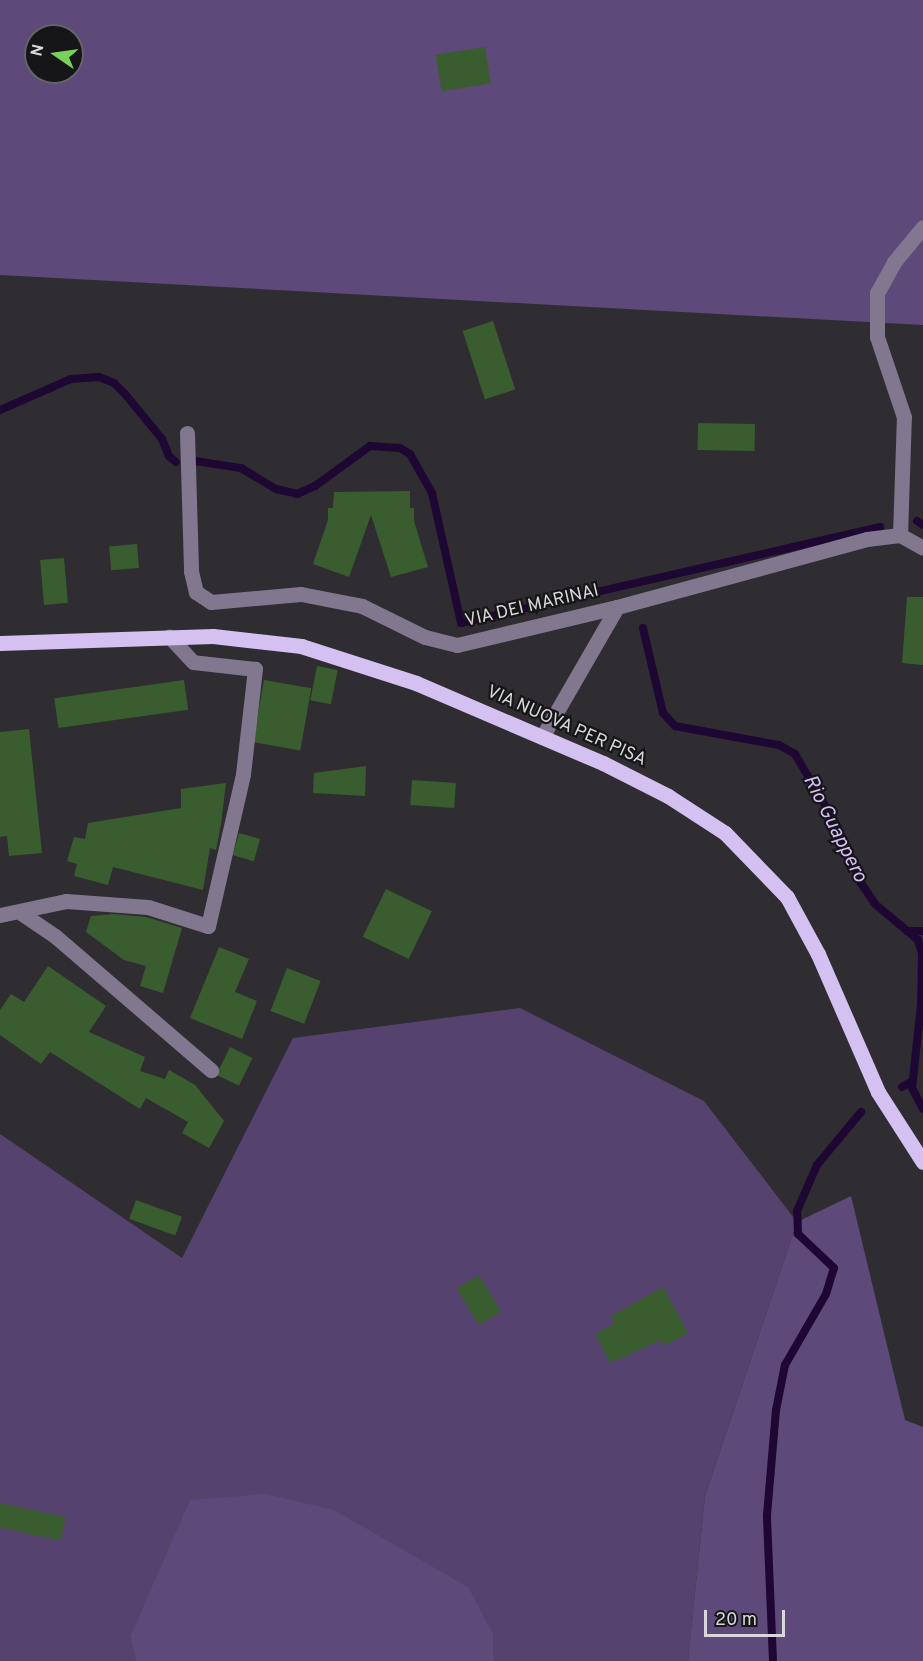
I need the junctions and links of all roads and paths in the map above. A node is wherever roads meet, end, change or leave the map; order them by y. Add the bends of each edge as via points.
1 (923, 227) edge
2 (187, 433) dead end
3 (900, 535) junction
4 (923, 548) edge
5 (617, 608) junction
6 (169, 636) junction
7 (0, 643) edge
8 (542, 737) junction
9 (21, 913) junction
10 (0, 915) edge
11 (211, 1070) dead end
12 (923, 1162) edge

1 - 3 street via 894,262 877,292 877,337 904,417
2 - 5 street, VIA DEI MARINAI via 191,571 196,592 211,602 301,594 362,606 425,637 457,645
3 - 4 street
3 - 5 street, VIA DEI MARINAI via 867,539
5 - 8 street, VIA DEI MARINAI
6 - 7 main road, VIA NUOVA PER PISA
6 - 8 main road, VIA NUOVA PER PISA via 263,639 337,655 416,683
6 - 9 street via 193,662 255,669 243,774 208,926 148,907 66,902
8 - 12 main road, VIA NUOVA PER PISA via 635,778 693,810 760,866 802,922 878,1092
9 - 10 street
9 - 11 street via 55,936

